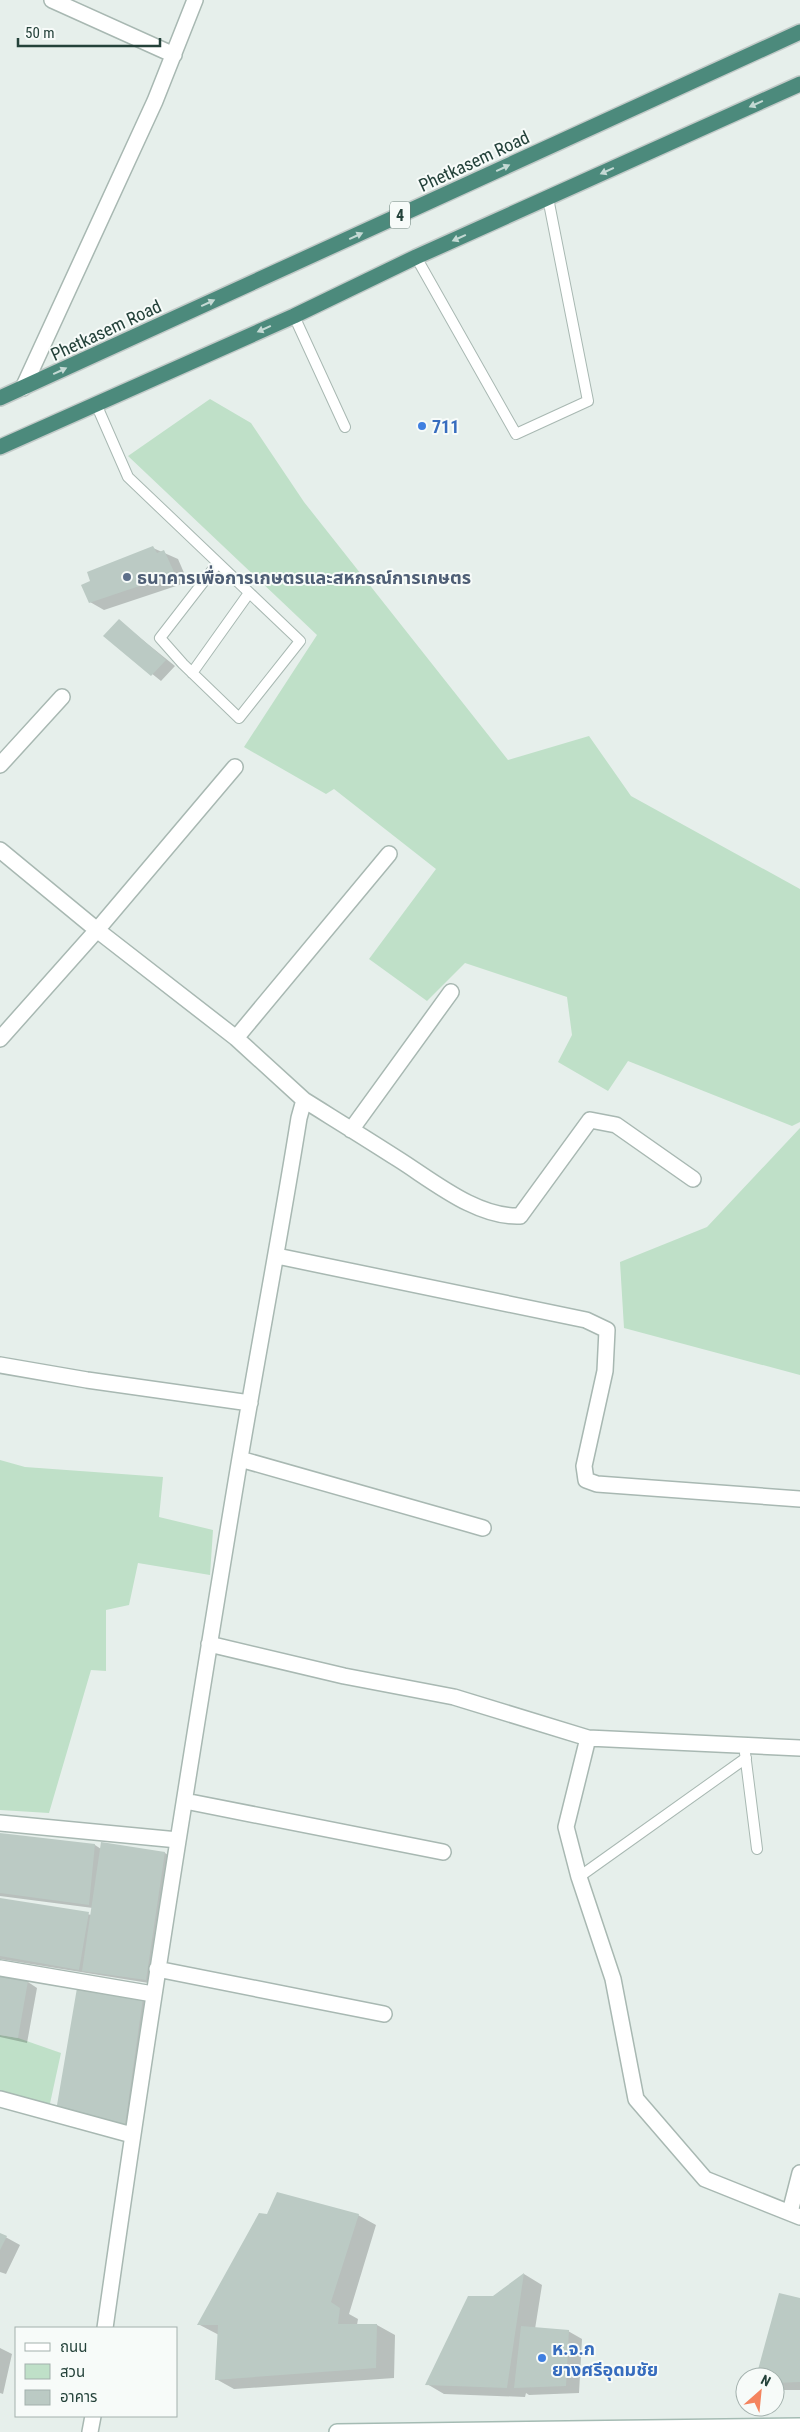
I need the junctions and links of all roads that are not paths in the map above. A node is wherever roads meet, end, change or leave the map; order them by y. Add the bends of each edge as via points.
1 (52, 0) edge
2 (195, 0) edge
3 (800, 32) edge
4 (174, 55) junction
5 (799, 87) edge
6 (548, 198) junction
7 (416, 257) junction
8 (294, 316) junction
9 (23, 388) junction
10 (0, 398) edge
11 (96, 404) junction
12 (345, 427) dead end
13 (0, 447) edge
14 (218, 563) junction
15 (249, 593) junction
16 (192, 673) junction
17 (62, 697) dead end
18 (0, 765) edge
19 (235, 767) dead end
20 (0, 850) edge
21 (389, 854) dead end
22 (97, 930) junction
23 (451, 992) dead end
24 (236, 1038) junction
25 (0, 1039) edge
26 (304, 1100) junction
27 (351, 1130) junction
28 (693, 1179) dead end
29 (277, 1256) junction
30 (0, 1365) edge
31 (250, 1403) junction
32 (240, 1459) junction
33 (800, 1499) edge
34 (483, 1528) dead end
35 (210, 1644) junction
36 (588, 1738) junction
37 (800, 1748) edge
38 (745, 1752) junction
39 (185, 1801) junction
40 (0, 1823) edge
41 (178, 1840) junction
42 (757, 1849) dead end
43 (443, 1852) dead end
44 (579, 1877) junction
45 (0, 1968) edge
46 (157, 1969) junction
47 (153, 1994) junction
48 (384, 2014) dead end
49 (0, 2099) edge
50 (132, 2135) junction
51 (800, 2173) edge
52 (795, 2215) edge
53 (105, 2327) edge
54 (93, 2417) edge
55 (800, 2426) edge
56 (90, 2432) edge
57 (337, 2432) edge

1 - 4 street
2 - 4 street
9 -> 3 highway, Phetkasem Road / 4
4 - 9 street via 156,101
5 -> 6 highway
6 -> 7 highway
6 - 7 lane via 588,401 516,434
7 - 8 highway
8 -> 11 highway
8 - 12 lane
9 - 10 highway, Phetkasem Road / 4
11 - 13 highway
11 - 14 lane via 128,477
14 - 15 lane
14 - 16 lane via 160,638
15 - 16 lane
15 - 16 lane via 300,641 239,718
17 - 18 street
19 - 22 street
20 - 22 street
21 - 24 street
22 - 24 street
22 - 25 street
23 - 27 street
24 - 26 street
26 - 27 street
26 - 29 street via 298,1118
27 - 28 street via 477,1207 509,1217 520,1216 590,1120 616,1125
29 - 31 street
29 - 33 street via 586,1320 607,1330 605,1371 584,1466 586,1480 597,1484
30 - 31 street
31 - 32 street
32 - 34 street
32 - 35 street
35 - 36 street via 344,1676 454,1697
35 - 39 street
36 - 38 street
36 - 44 street via 566,1827
37 - 38 street
38 - 42 lane
38 - 44 lane
39 - 41 street
39 - 43 street
40 - 41 street
41 - 46 street
44 - 52 street via 613,1979 636,2099 706,2179
45 - 47 street
46 - 47 street
46 - 48 street
47 - 50 street
49 - 50 street
50 - 53 street
51 - 52 street
54 - 56 street
55 - 57 street

